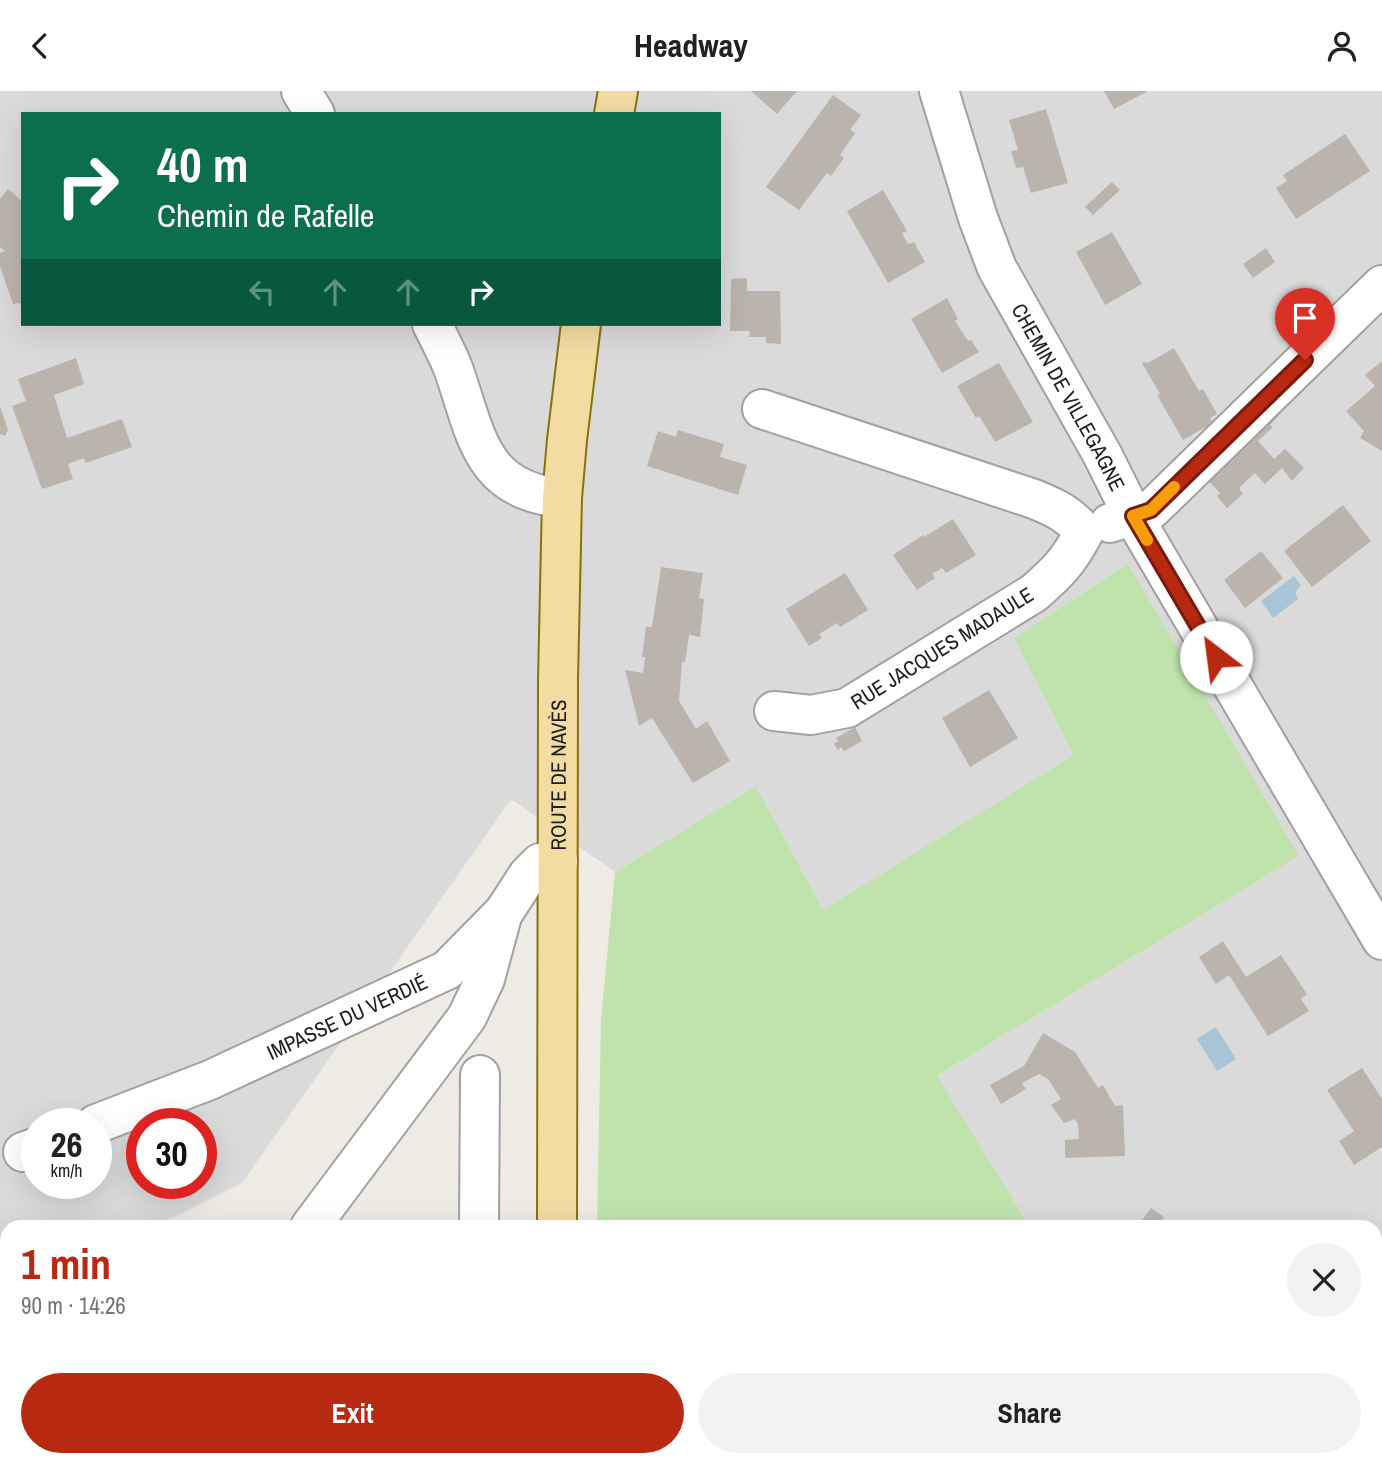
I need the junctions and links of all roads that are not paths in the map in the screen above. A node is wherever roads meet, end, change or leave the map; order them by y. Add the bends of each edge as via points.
1 (302, 91) edge
2 (618, 91) edge
3 (939, 91) edge
4 (314, 112) edge
5 (614, 112) edge
6 (1382, 285) edge
7 (433, 326) edge
8 (581, 326) edge
9 (762, 408) dead end
10 (562, 498) junction
11 (1133, 516) junction
12 (1084, 532) junction
13 (774, 711) dead end
14 (558, 861) junction
15 (504, 912) junction
16 (1382, 940) edge
17 (480, 1075) dead end
18 (112, 1118) edge
19 (315, 1220) edge
20 (479, 1220) edge
21 (557, 1220) edge

1 - 4 street
2 - 5 main road
3 - 11 street, CHEMIN DE VILLEGAGNE via 997,268
6 - 11 street via 1151,510
7 - 10 street via 480,448 491,465 527,491
8 - 10 main road, ROUTE DE NAVÈS
9 - 12 street via 1034,499 1073,519
10 - 14 main road, ROUTE DE NAVÈS
11 - 12 street
11 - 16 street, CHEMIN DE VILLEGAGNE
12 - 13 street, RUE JACQUES MADAULE via 1058,572 1034,593 847,708 811,715
14 - 15 street, IMPASSE DU VERDIÉ via 540,863
14 - 21 main road, ROUTE DE NAVÈS
15 - 18 street, IMPASSE DU VERDIÉ via 447,970 210,1080
15 - 19 street via 485,979 467,1017
17 - 20 street

